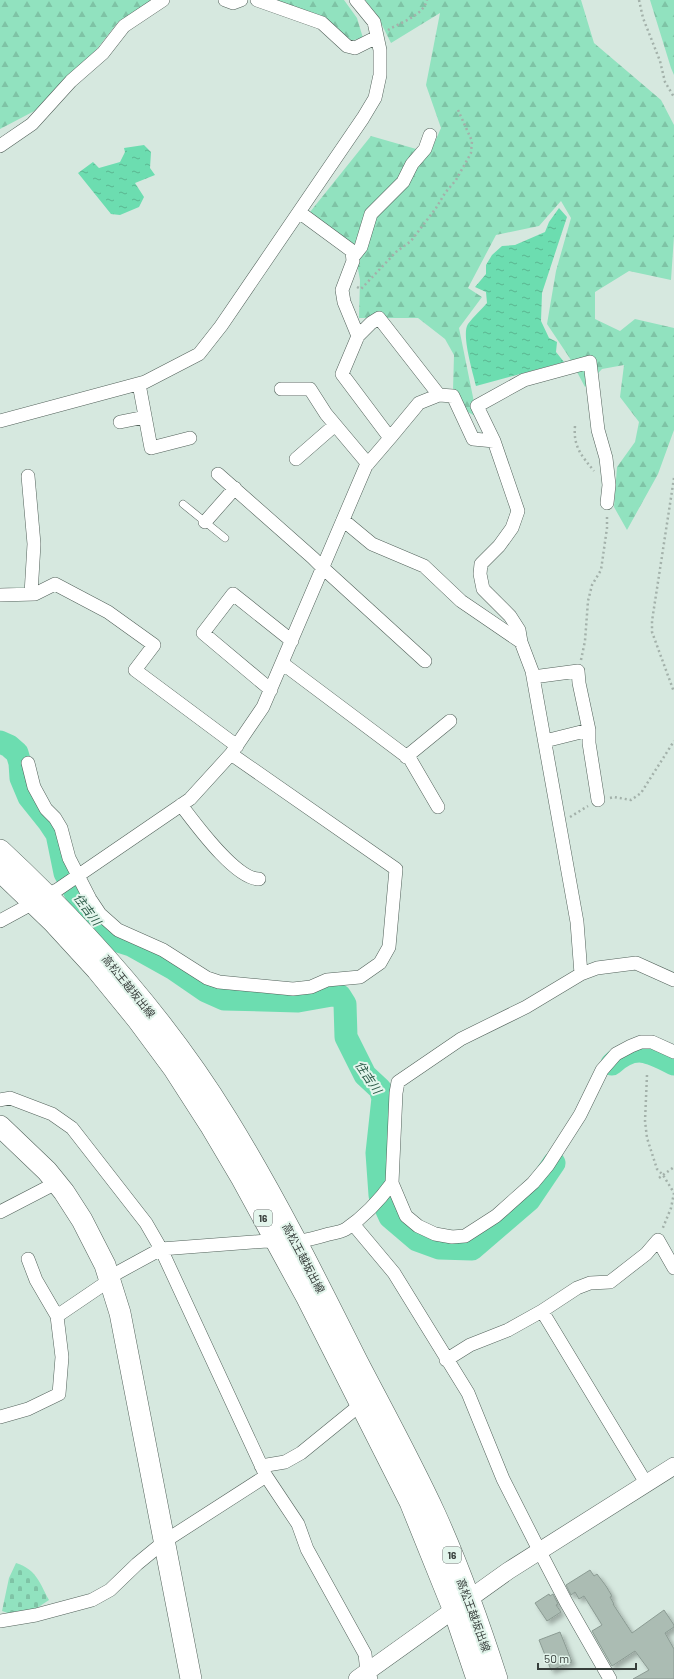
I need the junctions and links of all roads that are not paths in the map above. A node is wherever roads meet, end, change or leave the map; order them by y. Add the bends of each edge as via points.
1 (163, 0) edge
2 (225, 0) edge
3 (241, 0) edge
4 (257, 0) edge
5 (356, 0) edge
6 (377, 37) junction
7 (430, 135) dead end
8 (0, 146) edge
9 (299, 212) junction
10 (353, 257) junction
11 (358, 336) junction
12 (139, 384) junction
13 (281, 389) dead end
14 (438, 395) junction
15 (145, 417) junction
16 (0, 421) edge
17 (120, 422) dead end
18 (335, 425) junction
19 (190, 438) dead end
20 (390, 438) junction
21 (494, 441) junction
22 (296, 459) dead end
23 (368, 464) junction
24 (218, 474) dead end
25 (28, 476) dead end
26 (235, 488) junction
27 (607, 503) road end
28 (183, 504) dead end
29 (343, 520) junction
30 (205, 522) junction
31 (225, 538) dead end
32 (323, 568) junction
33 (31, 594) junction
34 (0, 595) edge
35 (292, 641) junction
36 (521, 642) junction
37 (425, 660) dead end
38 (282, 663) junction
39 (533, 677) junction
40 (271, 690) junction
41 (450, 721) dead end
42 (589, 730) junction
43 (545, 741) junction
44 (234, 750) junction
45 (406, 757) junction
46 (28, 763) dead end
47 (598, 800) road end
48 (181, 805) junction
49 (438, 808) dead end
50 (0, 850) edge
51 (0, 871) edge
52 (259, 879) dead end
53 (59, 887) junction
54 (0, 921) edge
55 (581, 974) junction
56 (674, 980) edge
57 (674, 1052) edge
58 (0, 1100) edge
59 (0, 1126) edge
60 (56, 1183) junction
61 (392, 1183) junction
62 (0, 1212) edge
63 (352, 1224) junction
64 (286, 1242) junction
65 (161, 1249) junction
66 (28, 1259) dead end
67 (674, 1268) edge
68 (110, 1280) junction
69 (542, 1311) junction
70 (57, 1316) junction
71 (446, 1360) junction
72 (360, 1405) junction
73 (0, 1417) edge
74 (674, 1466) edge
75 (264, 1471) junction
76 (646, 1483) junction
77 (165, 1541) junction
78 (539, 1550) junction
79 (462, 1605) junction
80 (0, 1621) edge
81 (365, 1677) edge
82 (190, 1679) edge
83 (477, 1679) edge
84 (497, 1679) edge
85 (610, 1679) edge

1 - 8 street via 124,26 103,53 71,80 32,124
2 - 3 street via 232,3
4 - 6 street via 322,23 347,46 355,48
5 - 6 street via 374,22
6 - 9 street via 380,74 375,98
7 - 10 street via 425,149 412,164 403,182 371,214 361,247
9 - 10 street via 352,251
9 - 12 street via 200,354
10 - 11 street via 342,290 344,302
11 - 14 street via 378,318
11 - 20 street via 342,374
12 - 15 street
12 - 16 street
13 - 18 street via 310,389
14 - 20 street via 419,403
14 - 21 street via 453,396 473,439
15 - 17 street
15 - 19 street via 150,448
18 - 22 street
18 - 23 street
20 - 23 street
21 - 27 street via 477,406 524,380 590,362 598,430 606,458 609,485
21 - 36 street via 518,511 512,528 481,564 480,574 483,589 510,616
23 - 29 street
24 - 26 street
25 - 33 street via 34,544
26 - 30 street
26 - 32 street
28 - 30 lane
29 - 32 street
29 - 36 street via 372,544 424,566 461,601
30 - 31 lane
32 - 35 street
32 - 37 street
33 - 34 street
33 - 44 street via 55,584 108,612 154,645 135,670
35 - 38 street
35 - 40 street via 233,594 203,633
36 - 39 street
38 - 40 street
38 - 45 street
39 - 42 street via 578,671
39 - 43 street
40 - 44 street via 264,707
41 - 45 street
42 - 43 street
42 - 47 street
43 - 55 street via 577,922
44 - 48 street via 190,799
44 - 53 street via 396,869 389,947 380,963 360,977 327,980 311,987 293,989 219,982 207,978 163,950 118,930 100,914 90,899
45 - 49 street via 410,759
46 - 53 street via 34,787 46,809 61,828 69,858
48 - 52 street via 227,860 252,879
48 - 53 street
50 - 53 main road, 高松王越坂出線 / 16
51 - 53 main road, 高松王越坂出線 / 16
53 - 54 street
53 - 64 main road, 高松王越坂出線 / 16 via 109,960 151,1010 188,1061 226,1118
55 - 56 street via 597,968 636,963
55 - 61 street via 526,1007 461,1039 398,1082
57 - 61 street via 652,1042 642,1042 616,1054 602,1070 580,1115 548,1165 533,1183 496,1216 465,1236 435,1234 418,1226 406,1216
58 - 65 street via 10,1098 52,1114 72,1128 146,1223
59 - 60 main road
60 - 62 street
60 - 68 main road via 82,1220
61 - 63 street via 374,1206
63 - 64 street via 345,1230 307,1240
63 - 71 street via 394,1273
64 - 65 street via 267,1241
64 - 72 main road, 高松王越坂出線 / 16 via 307,1298
64 - 79 main road, 高松王越坂出線 / 16 via 434,1513
65 - 68 street
65 - 75 street
66 - 70 street via 36,1280
67 - 69 street via 658,1240 646,1254 610,1282 577,1288
68 - 70 street
68 - 77 main road via 120,1314
69 - 71 street via 508,1330 470,1345
69 - 76 street
70 - 73 street via 62,1357 59,1394 28,1409
71 - 78 street via 468,1393 503,1479
72 - 75 street via 301,1453
72 - 79 main road, 高松王越坂出線 / 16
74 - 76 street
75 - 77 street
75 - 81 street via 298,1524 307,1549 365,1654
76 - 78 street
77 - 80 street via 110,1590 92,1600 36,1615
77 - 82 main road
78 - 79 street
78 - 85 street
79 - 81 street
79 - 83 main road, 高松王越坂出線 / 16
79 - 84 main road, 高松王越坂出線 / 16

